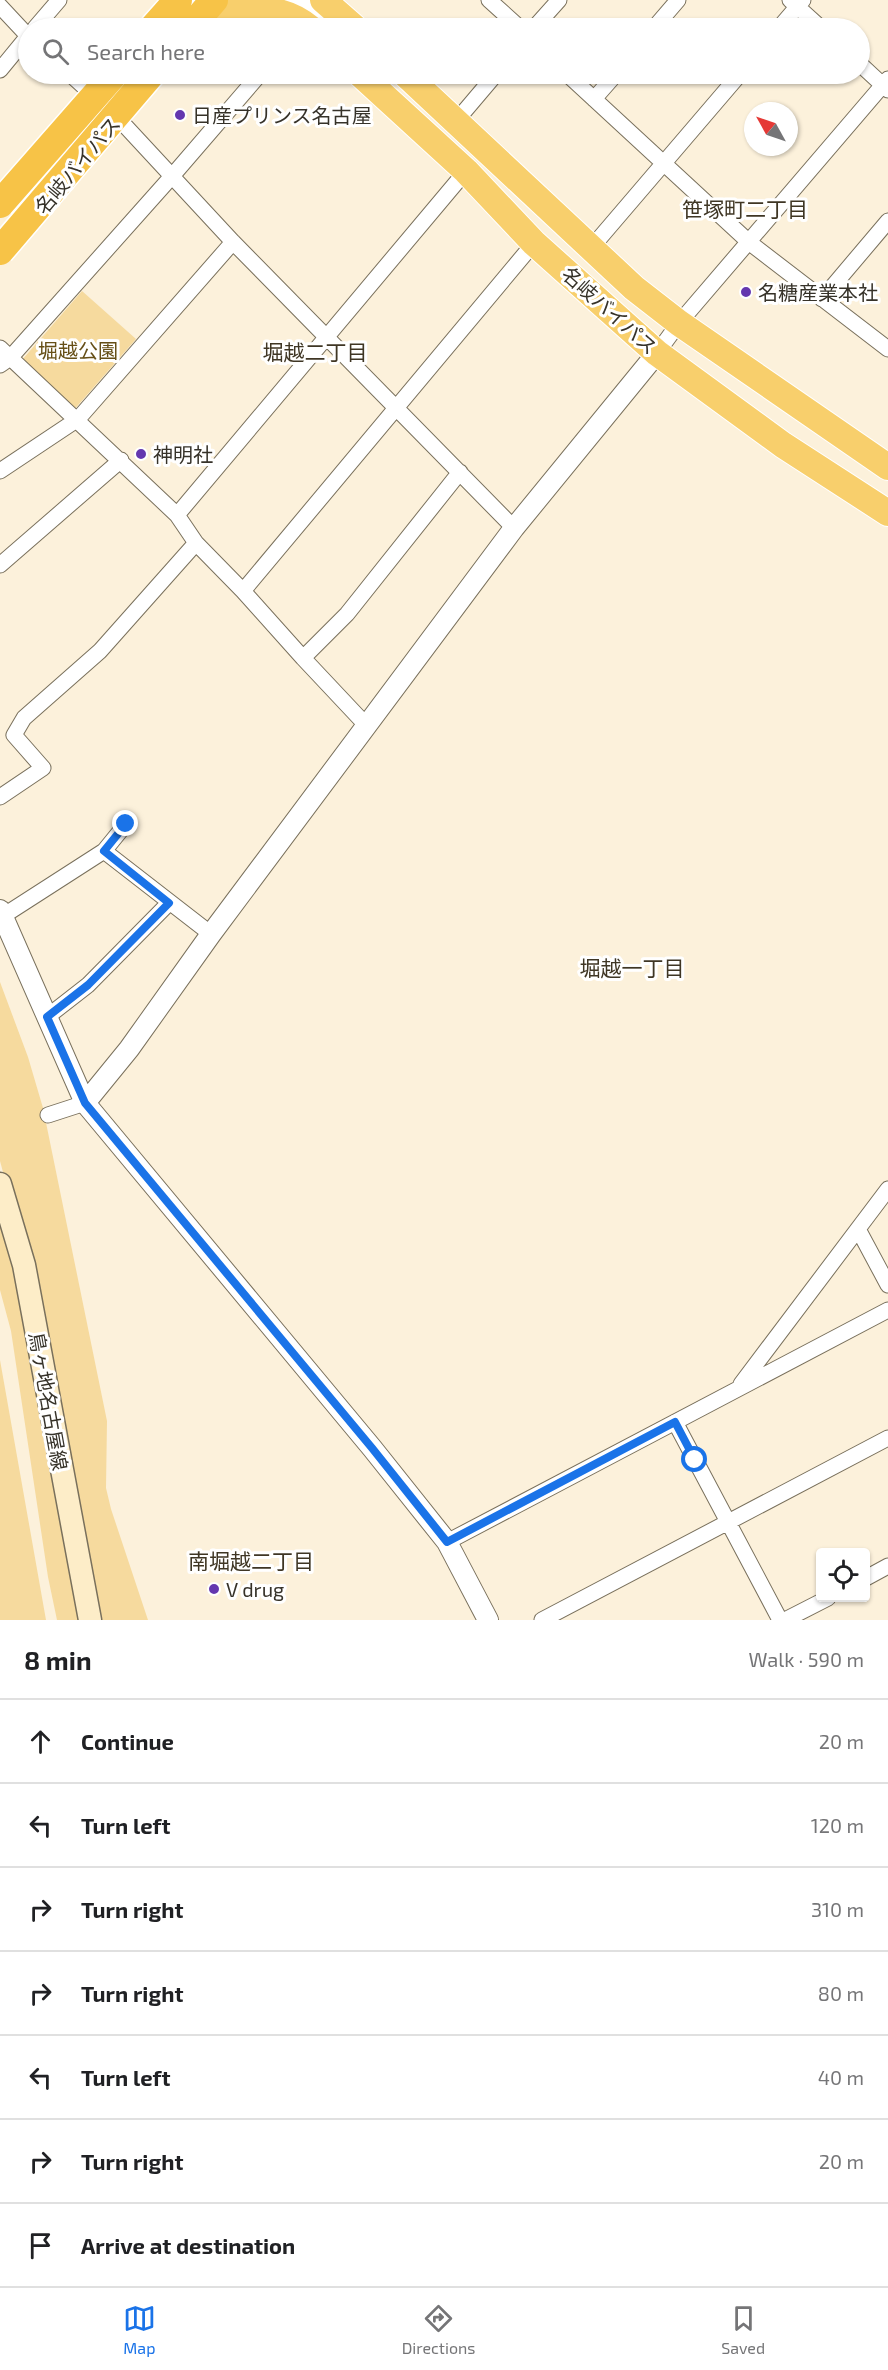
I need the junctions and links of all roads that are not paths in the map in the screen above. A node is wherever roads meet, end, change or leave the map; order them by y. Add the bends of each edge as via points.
1 (59, 0) edge
2 (324, 0) edge
3 (489, 0) edge
4 (559, 0) edge
5 (678, 0) edge
6 (797, 2) edge
7 (0, 6) edge
8 (179, 12) edge
9 (44, 18) edge
10 (294, 18) edge
11 (344, 18) edge
12 (509, 18) edge
13 (543, 18) edge
14 (663, 18) edge
15 (786, 18) edge
16 (812, 18) edge
17 (18, 25) edge
18 (18, 48) edge
19 (0, 70) edge
20 (870, 72) edge
21 (94, 84) edge
22 (97, 84) edge
23 (105, 84) edge
24 (143, 84) edge
25 (144, 84) edge
26 (251, 84) edge
27 (373, 84) edge
28 (416, 84) edge
29 (488, 84) edge
30 (578, 84) edge
31 (607, 84) edge
32 (731, 84) edge
33 (886, 85) edge
34 (594, 99) junction
35 (117, 117) junction
36 (457, 120) junction
37 (663, 164) junction
38 (466, 171) junction
39 (173, 175) junction
40 (0, 194) edge
41 (0, 204) edge
42 (888, 221) edge
43 (233, 242) junction
44 (534, 243) junction
45 (750, 243) junction
46 (592, 247) junction
47 (0, 251) edge
48 (0, 256) edge
49 (822, 299) junction
50 (679, 323) junction
51 (328, 337) junction
52 (888, 349) edge
53 (657, 353) junction
54 (3, 357) edge
55 (397, 408) junction
56 (78, 419) junction
57 (121, 460) junction
58 (888, 467) edge
59 (0, 471) edge
60 (460, 472) junction
61 (888, 513) edge
62 (177, 515) junction
63 (514, 528) junction
64 (196, 543) junction
65 (0, 565) edge
66 (243, 591) junction
67 (303, 658) junction
68 (366, 725) junction
69 (0, 797) edge
70 (126, 824) dead end
71 (104, 851) junction
72 (169, 903) junction
73 (1, 913) edge
74 (211, 934) junction
75 (47, 1017) junction
76 (85, 1103) junction
77 (48, 1115) dead end
78 (0, 1184) edge
79 (888, 1190) edge
80 (858, 1229) junction
81 (888, 1285) edge
82 (888, 1310) edge
83 (738, 1389) junction
84 (675, 1422) junction
85 (888, 1438) edge
86 (728, 1522) junction
87 (447, 1542) junction
88 (888, 1566) edge
89 (870, 1576) edge
90 (820, 1602) edge
91 (90, 1620) edge
92 (488, 1620) edge
93 (542, 1620) edge
94 (780, 1620) edge
95 (785, 1620) edge

1 - 9 street
2 - 11 highway
3 - 12 street
4 - 13 street
5 - 14 street
6 - 15 street
6 - 16 street
7 - 17 street
8 - 10 highway via 248,8
18 - 19 street
20 - 33 street
21 - 40 highway, 名岐バイパス
22 - 35 street
23 - 41 highway, bridge
24 - 47 highway, bridge
25 - 35 highway, 名岐バイパス
26 - 39 street
27 - 38 highway, 名岐バイパス
28 - 36 highway, 名岐バイパス
29 - 36 street
30 - 34 street
31 - 34 street
32 - 37 street
33 - 45 street
34 - 37 street
35 - 39 street
35 - 48 highway, 名岐バイパス
36 - 46 highway, 名岐バイパス
37 - 45 street
37 - 46 street
38 - 44 highway, 名岐バイパス
38 - 51 street
39 - 43 street
39 - 54 street
42 - 49 street
43 - 51 street
43 - 56 street
44 - 53 highway, 名岐バイパス
44 - 55 street
45 - 49 street
45 - 50 street
46 - 50 highway, 名岐バイパス via 634,288
49 - 52 street
50 - 53 street
50 - 58 highway, 名岐バイパス
51 - 55 street
51 - 62 street
53 - 61 highway, 名岐バイパス via 783,445
53 - 63 street
54 - 56 street
55 - 60 street
55 - 66 street
56 - 57 street
56 - 59 street
57 - 62 street
57 - 65 street
60 - 63 street
60 - 67 street via 346,614
62 - 64 street
63 - 68 street
64 - 66 street
64 - 69 street via 100,651 24,718 14,735 43,768
66 - 67 street
67 - 68 street
68 - 74 street
70 - 71 street
71 - 72 street
71 - 73 street
72 - 74 street
72 - 75 street via 88,985
73 - 75 street
74 - 76 street
75 - 76 street
76 - 77 street
76 - 87 street
78 - 91 main road, 鳥ヶ地名古屋線 via 24,1265
79 - 80 street
80 - 81 street
80 - 83 street
82 - 83 street
83 - 84 street
84 - 86 street
84 - 87 street
85 - 86 street
86 - 93 street
86 - 94 street
87 - 92 street
88 - 89 street
90 - 95 street

